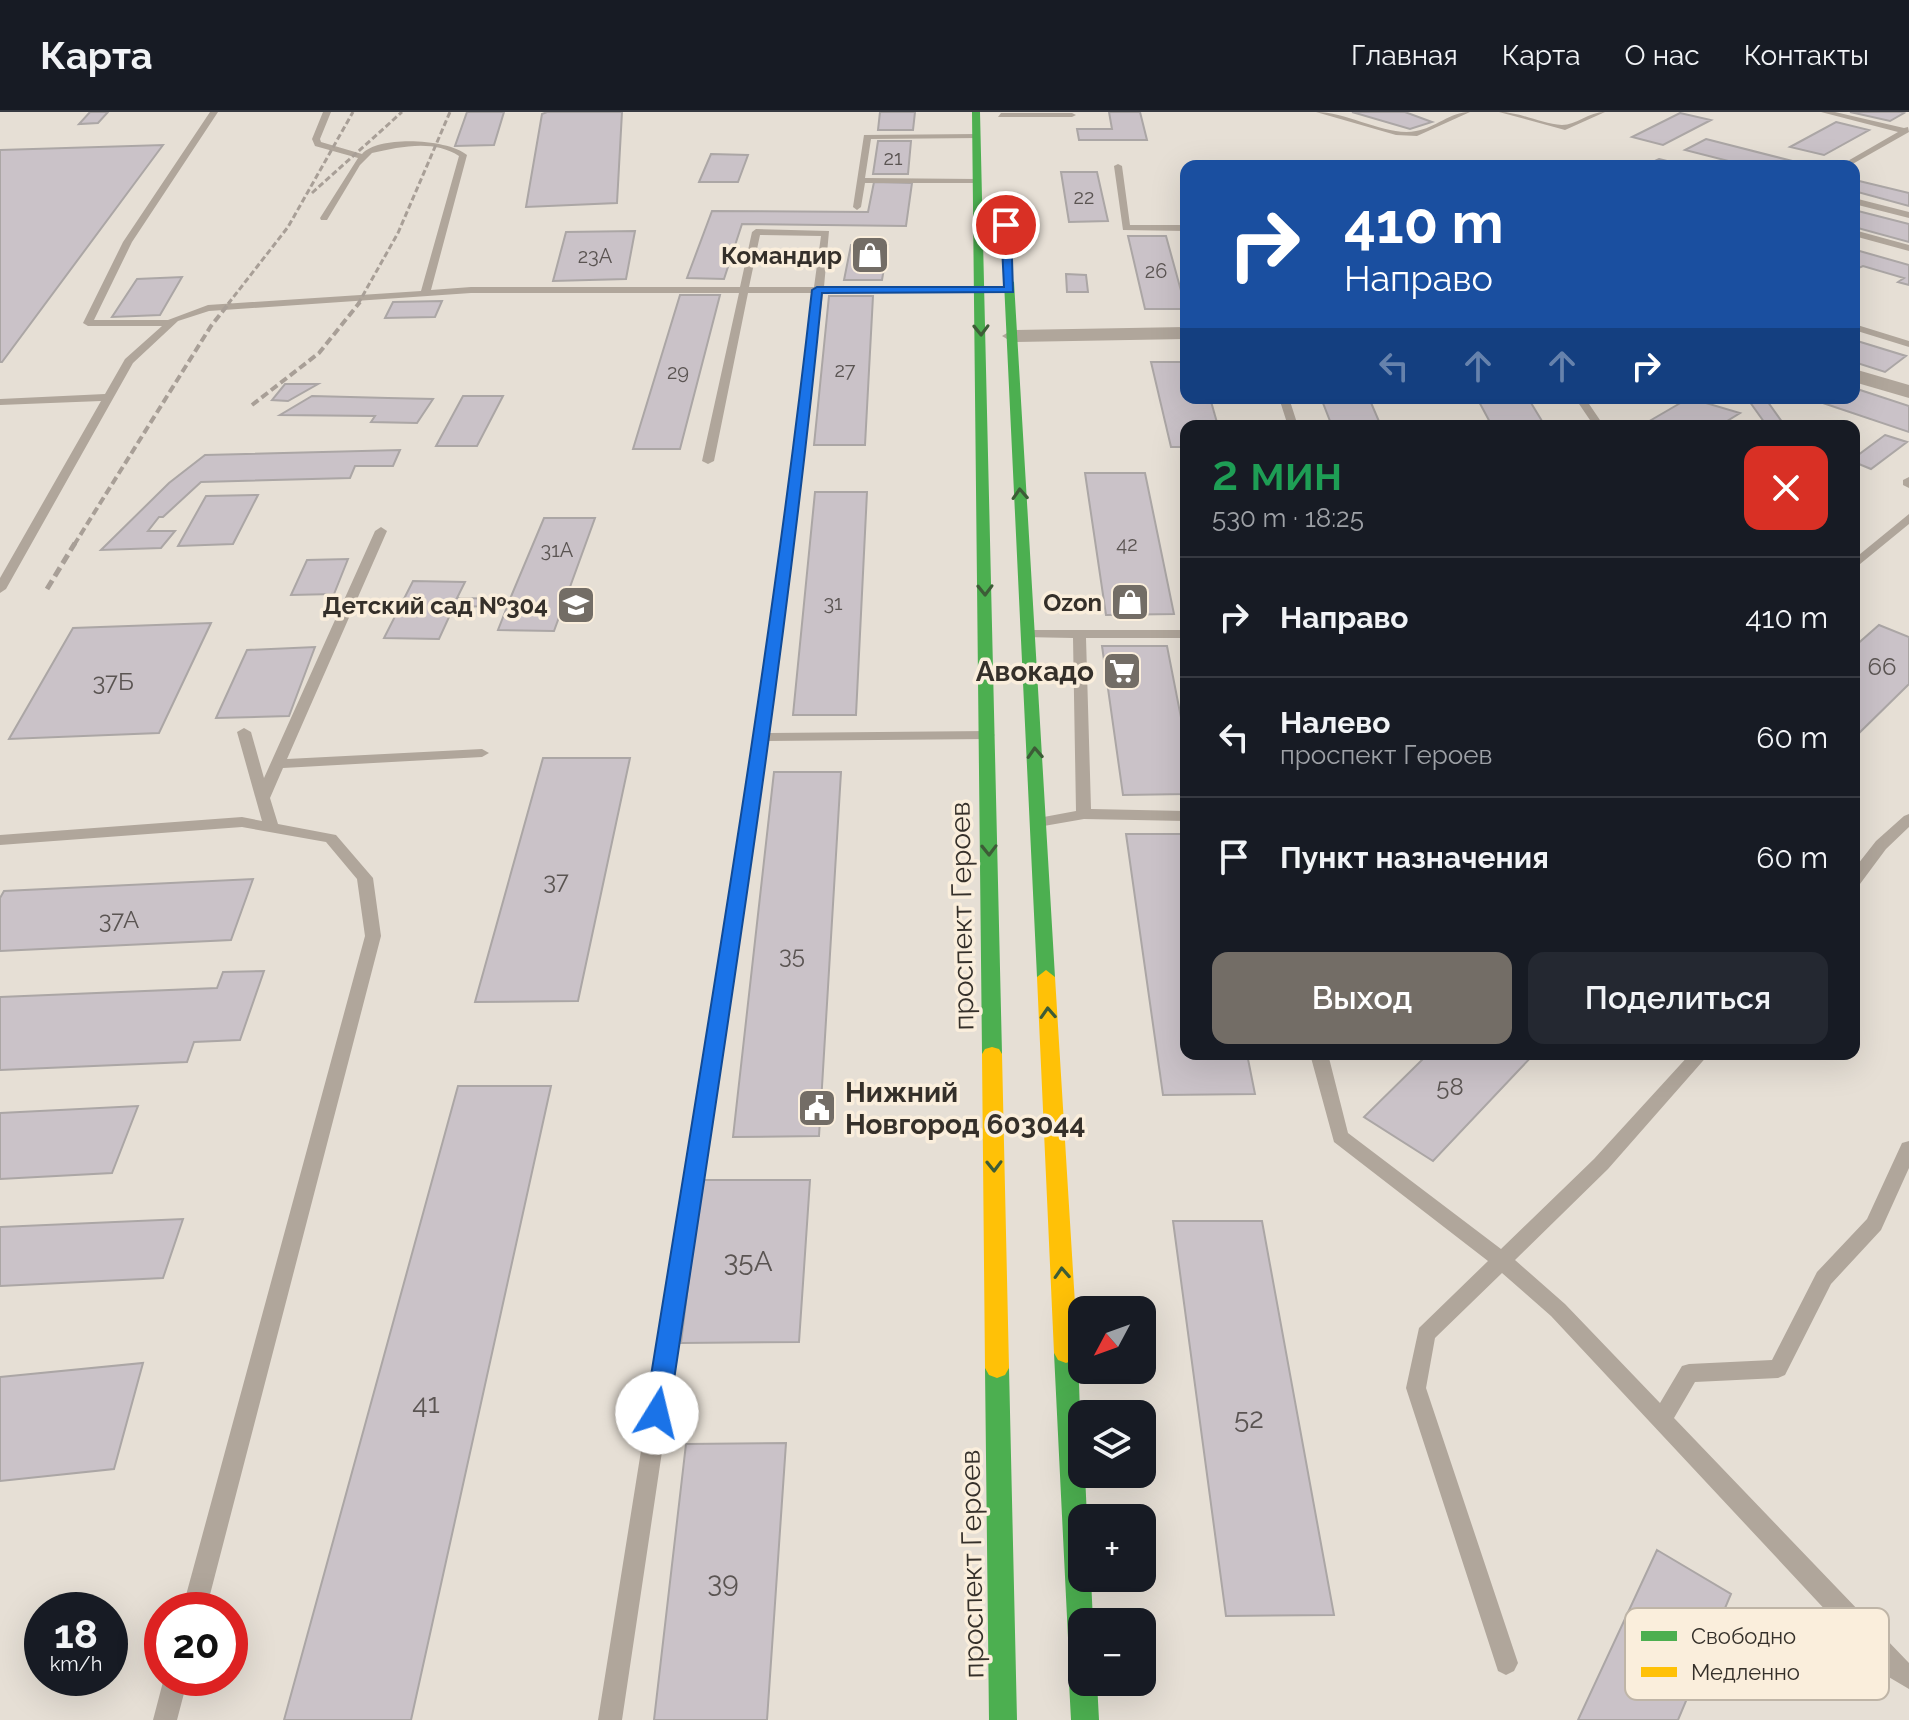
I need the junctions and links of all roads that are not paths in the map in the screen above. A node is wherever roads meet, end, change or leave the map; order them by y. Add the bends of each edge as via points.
1 (214, 112) edge
2 (327, 112) edge
3 (976, 112) edge
4 (1320, 112) edge
5 (1466, 112) edge
6 (1503, 112) edge
7 (1601, 112) edge
8 (1825, 112) edge
9 (1072, 115) dead end
10 (1001, 119) edge
11 (1907, 130) edge
12 (977, 136) junction
13 (363, 157) junction
14 (1854, 160) edge
15 (1118, 166) dead end
16 (862, 180) junction
17 (977, 181) junction
18 (1860, 203) edge
19 (857, 207) dead end
20 (1909, 215) edge
21 (324, 218) dead end
22 (1180, 228) edge
23 (1860, 235) edge
24 (1909, 248) edge
25 (1008, 265) dead end
26 (742, 289) junction
27 (817, 290) junction
28 (980, 290) junction
29 (1009, 290) junction
30 (425, 293) junction
31 (171, 323) junction
32 (1860, 329) edge
33 (1180, 333) edge
34 (1012, 336) junction
35 (1909, 344) edge
36 (1860, 376) edge
37 (1905, 387) edge
38 (109, 397) junction
39 (0, 402) edge
40 (708, 461) dead end
41 (1909, 518) edge
42 (381, 531) dead end
43 (1860, 560) edge
44 (0, 589) edge
45 (1027, 634) junction
46 (1180, 634) edge
47 (1079, 635) junction
48 (244, 732) dead end
49 (988, 735) junction
50 (762, 737) junction
51 (482, 753) dead end
52 (277, 764) junction
53 (263, 797) junction
54 (1084, 814) junction
55 (1180, 816) edge
56 (1909, 819) edge
57 (1038, 822) junction
58 (271, 827) junction
59 (0, 840) edge
60 (1860, 872) edge
61 (1321, 1060) edge
62 (1695, 1060) edge
63 (1909, 1148) edge
64 (1500, 1259) junction
65 (1661, 1420) junction
66 (199, 1592) edge
67 (1079, 1608) edge
68 (1838, 1608) edge
69 (1889, 1662) edge
70 (1506, 1663) dead end
71 (1909, 1677) edge
72 (171, 1696) edge
73 (1084, 1696) edge
74 (165, 1720) edge
75 (610, 1720) edge
76 (1003, 1720) edge
77 (1085, 1720) edge

1 - 31 lane via 165,185 88,323
2 - 13 lane via 318,144
3 - 12 main road, проспект Героев
4 - 5 lane via 1406,134
6 - 7 lane via 1565,128
8 - 11 lane
9 - 10 lane
11 - 14 lane
12 - 16 lane via 867,137
12 - 17 main road, проспект Героев
13 - 21 lane
13 - 30 lane via 378,149 435,144 455,147 463,155
15 - 22 lane via 1126,228
16 - 17 lane
16 - 19 lane
17 - 28 main road, проспект Героев
18 - 20 lane
23 - 24 lane
25 - 29 main road
26 - 27 lane
26 - 27 lane via 756,232 826,233
26 - 30 lane
26 - 40 lane
27 - 28 lane
27 - 50 lane
28 - 29 lane
28 -> 49 main road, проспект Героев
29 - 34 main road
30 - 31 lane via 208,308
31 - 38 lane via 129,361
32 - 35 lane
33 - 34 street
45 -> 34 main road
36 - 37 street
38 - 39 lane
38 - 44 lane
41 - 43 lane
42 - 52 lane
45 - 47 lane
57 -> 45 main road
46 - 47 lane
47 - 54 lane
48 - 53 lane
49 - 50 lane
49 -> 76 main road, проспект Героев
50 - 75 lane
51 - 52 lane
52 - 53 lane
53 - 58 lane
54 - 55 lane
54 - 57 lane
56 - 60 lane
67 -> 57 main road
58 - 59 lane via 242,822
58 - 66 lane via 331,838 365,878 373,936
61 - 64 lane via 1340,1137
62 - 64 lane via 1601,1164
63 - 65 lane via 1874,1224 1824,1278 1778,1369 1689,1373
64 - 65 lane via 1558,1310
64 - 70 lane via 1426,1334 1416,1388
65 - 68 lane
69 - 71 lane
72 - 74 lane
73 - 77 main road

